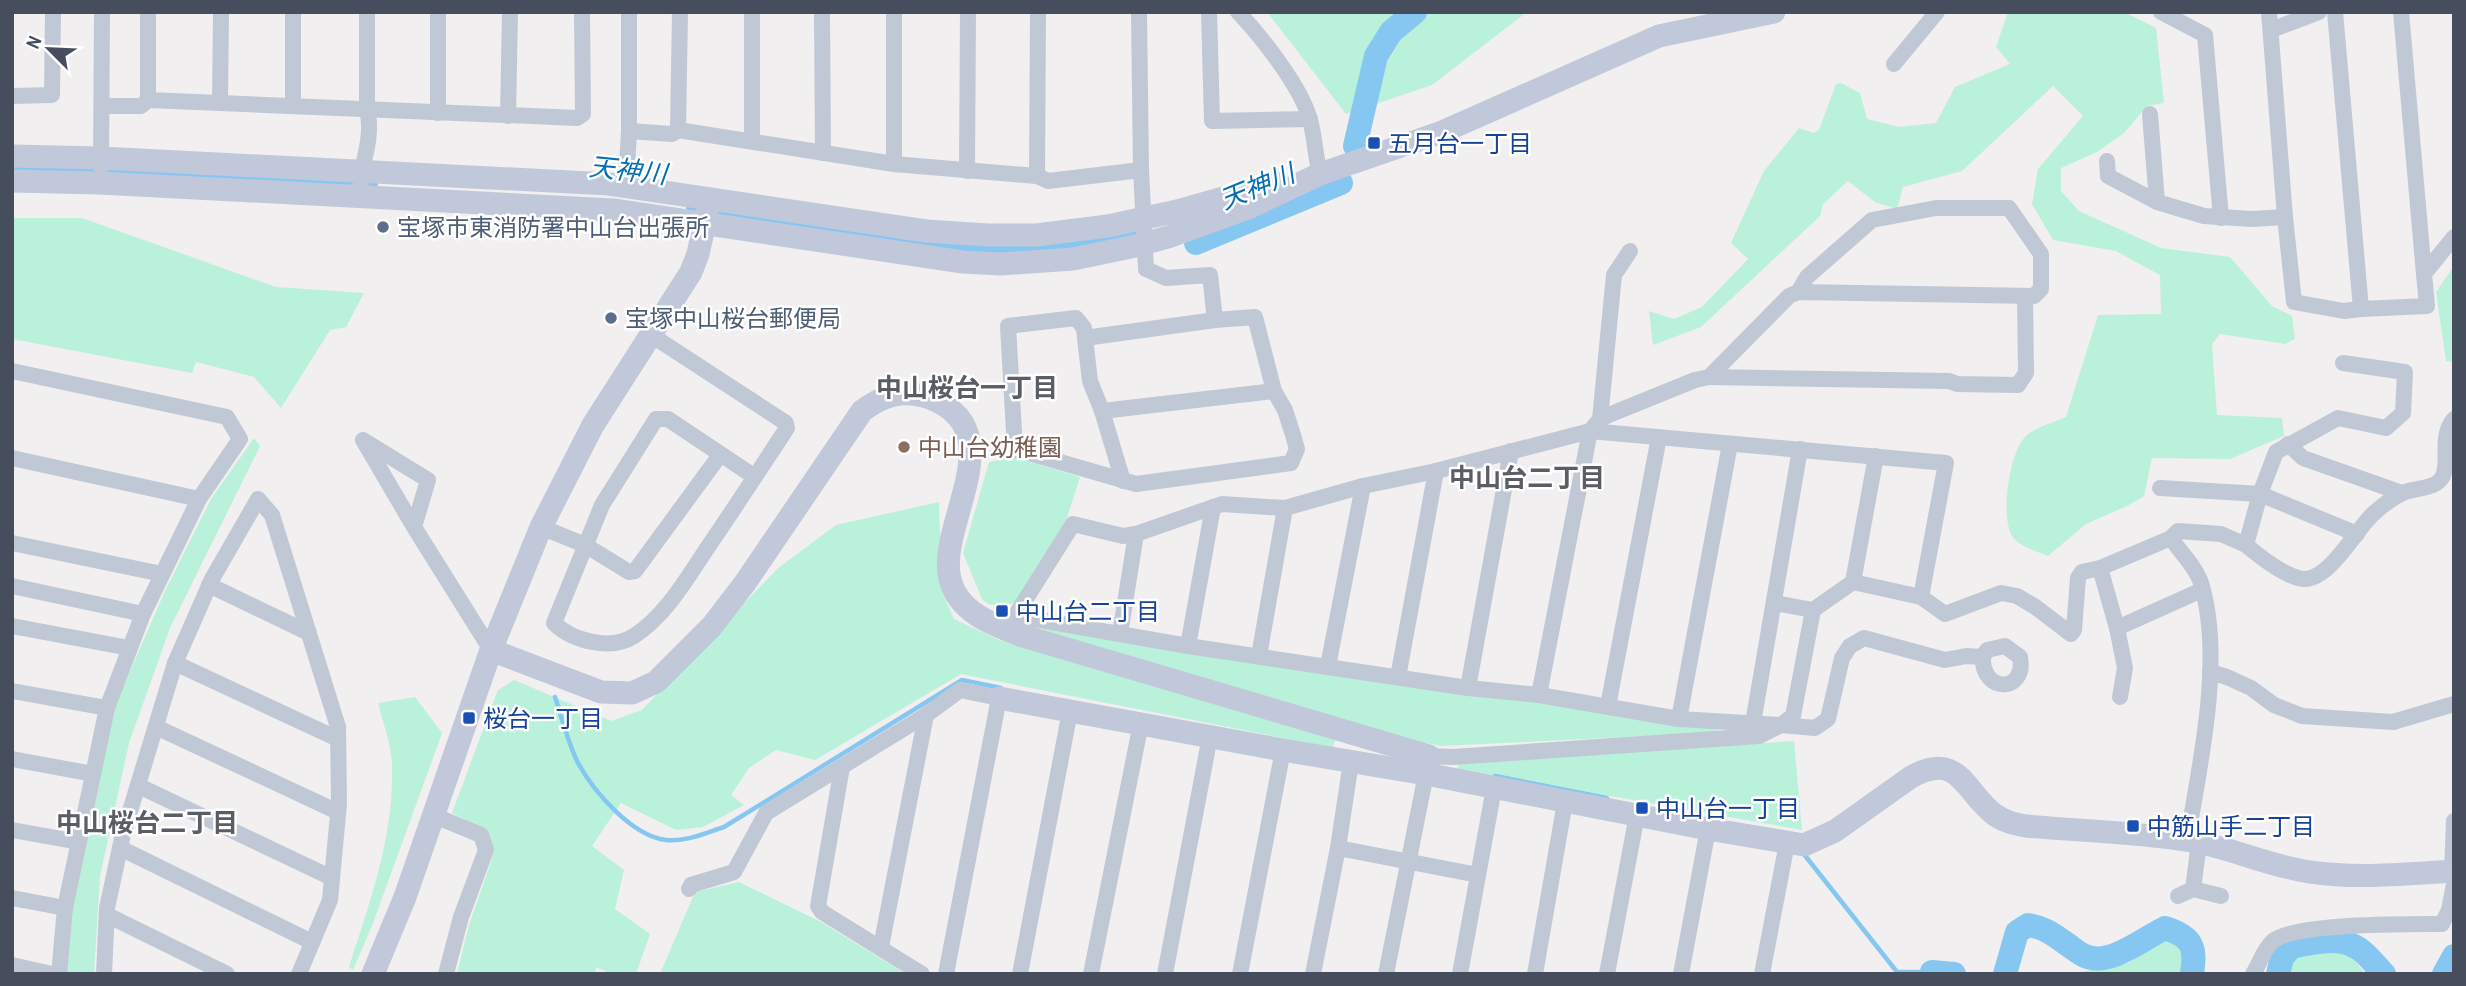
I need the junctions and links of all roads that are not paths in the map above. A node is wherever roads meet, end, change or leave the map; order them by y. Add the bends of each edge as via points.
1 (53, 12) edge
2 (102, 12) edge
3 (148, 12) edge
4 (221, 12) edge
5 (293, 12) edge
6 (367, 12) edge
7 (438, 12) edge
8 (510, 12) edge
9 (582, 12) edge
10 (629, 12) edge
11 (680, 12) edge
12 (752, 12) edge
13 (822, 12) edge
14 (894, 12) edge
15 (968, 12) edge
16 (1038, 12) edge
17 (1139, 12) edge
18 (1209, 12) edge
19 (1238, 12) edge
20 (1774, 12) edge
21 (1937, 12) edge
22 (2161, 12) edge
23 (2269, 12) edge
24 (2319, 12) edge
25 (2335, 12) edge
26 (2402, 12) edge
27 (2271, 30) junction
28 (1894, 64) dead end
29 (12, 96) edge
30 (148, 100) junction
31 (220, 102) junction
32 (102, 106) junction
33 (293, 106) junction
34 (367, 109) junction
35 (438, 113) junction
36 (2150, 114) dead end
37 (508, 116) junction
38 (1310, 119) junction
39 (678, 130) junction
40 (629, 131) junction
41 (752, 140) junction
42 (823, 153) junction
43 (12, 156) edge
44 (101, 158) junction
45 (2107, 161) dead end
46 (894, 164) junction
47 (1141, 170) junction
48 (362, 171) junction
49 (967, 171) junction
50 (1320, 174) junction
51 (1037, 176) junction
52 (12, 181) edge
53 (100, 183) junction
54 (626, 186) junction
55 (479, 189) junction
56 (361, 197) junction
57 (2157, 202) junction
58 (707, 210) junction
59 (2285, 217) junction
60 (1143, 218) junction
61 (2221, 218) junction
62 (889, 225) junction
63 (2454, 237) edge
64 (1145, 244) junction
65 (883, 251) junction
66 (1630, 251) dead end
67 (2424, 275) junction
68 (1798, 292) junction
69 (2025, 296) junction
70 (2361, 309) junction
71 (1215, 320) junction
72 (651, 335) junction
73 (1086, 338) junction
74 (2343, 363) dead end
75 (12, 372) edge
76 (1709, 377) junction
77 (1274, 391) junction
78 (1102, 411) junction
79 (2454, 419) edge
80 (1595, 425) junction
81 (1659, 437) junction
82 (1730, 444) junction
83 (2288, 444) junction
84 (1800, 449) junction
85 (1511, 452) junction
86 (720, 454) junction
87 (1876, 456) junction
88 (12, 458) edge
89 (1436, 471) junction
90 (755, 477) junction
91 (1124, 481) junction
92 (1363, 486) junction
93 (2160, 488) dead end
94 (2402, 493) junction
95 (2260, 494) junction
96 (199, 499) junction
97 (1213, 507) junction
98 (1285, 508) junction
99 (414, 527) junction
100 (541, 527) junction
101 (1136, 534) junction
102 (2357, 534) junction
103 (2171, 538) junction
104 (12, 543) edge
105 (584, 545) junction
106 (2246, 545) junction
107 (2100, 568) junction
108 (162, 574) junction
109 (1853, 582) junction
110 (209, 585) junction
111 (12, 586) edge
112 (2202, 590) junction
113 (1921, 597) junction
114 (1774, 603) junction
115 (1813, 610) junction
116 (143, 614) junction
117 (1011, 623) junction
118 (12, 626) edge
119 (2117, 628) junction
120 (309, 633) junction
121 (1120, 634) junction
122 (1188, 646) junction
123 (129, 648) junction
124 (491, 650) junction
125 (1259, 656) junction
126 (1983, 657) dead end
127 (175, 663) junction
128 (1328, 666) junction
129 (2210, 672) junction
130 (1398, 677) junction
131 (1468, 688) junction
132 (12, 691) edge
133 (1539, 695) junction
134 (2120, 697) dead end
135 (999, 698) junction
136 (2454, 704) edge
137 (1608, 706) junction
138 (107, 708) junction
139 (1070, 711) junction
140 (926, 715) junction
141 (1679, 719) junction
142 (1141, 723) junction
143 (1754, 723) junction
144 (1781, 725) junction
145 (156, 727) junction
146 (1210, 736) junction
147 (338, 738) junction
148 (1283, 750) junction
149 (12, 759) edge
150 (1351, 762) junction
151 (1428, 765) junction
152 (842, 767) junction
153 (93, 774) junction
154 (139, 786) junction
155 (1494, 788) junction
156 (1565, 802) junction
157 (338, 812) junction
158 (1637, 815) junction
159 (435, 816) junction
160 (2454, 821) edge
161 (1708, 829) junction
162 (12, 830) edge
163 (79, 842) junction
164 (2193, 842) junction
165 (1787, 843) junction
166 (120, 848) junction
167 (1338, 848) junction
168 (1408, 862) junction
169 (1479, 875) junction
170 (2453, 876) edge
171 (332, 878) junction
172 (689, 889) dead end
173 (2221, 897) dead end
174 (12, 898) edge
175 (65, 908) junction
176 (107, 915) junction
177 (312, 942) junction
178 (881, 947) junction
179 (12, 965) edge
180 (51, 974) edge
181 (59, 974) edge
182 (104, 974) edge
183 (227, 974) edge
184 (299, 974) edge
185 (373, 974) edge
186 (446, 974) edge
187 (922, 974) edge
188 (946, 974) edge
189 (1020, 974) edge
190 (1091, 974) edge
191 (1165, 974) edge
192 (1240, 974) edge
193 (1313, 974) edge
194 (1386, 974) edge
195 (1460, 974) edge
196 (1535, 974) edge
197 (1607, 974) edge
198 (1681, 974) edge
199 (1762, 974) edge
200 (2253, 974) edge

1 - 29 street via 52,95
2 - 32 street
3 - 30 street
4 - 31 street
5 - 33 street
6 - 34 street
7 - 35 street
8 - 37 street
9 - 37 street via 583,114 577,118
10 - 40 street
11 - 39 street
12 - 41 street
13 - 42 street
14 - 46 street
15 - 49 street
16 - 51 street
17 - 47 street
18 - 38 street via 1212,121
19 - 38 street via 1290,78
20 - 50 street via 1658,36 1442,132
21 - 28 street
22 - 61 street via 2205,35
23 - 27 street
24 - 27 street
25 - 70 street
26 - 67 street
27 - 59 street
30 - 31 street
30 - 32 street via 141,106
31 - 33 street
32 - 44 street
33 - 34 street
34 - 35 street
34 - 48 street via 367,157
35 - 37 street
36 - 57 street
38 - 50 street
39 - 40 street via 672,134
39 - 41 street
40 - 54 street
41 - 42 street
42 - 46 street
43 - 44 street
44 - 48 street
44 - 53 street
45 - 57 street via 2108,176
46 - 49 street
47 - 51 street via 1048,181
47 - 60 street
48 - 55 street
48 - 56 street
49 - 51 street
50 - 60 street
50 - 64 street via 1248,208
52 - 53 street
53 - 56 street
54 - 55 street
54 - 58 street
55 - 56 street
55 - 58 street via 614,210
57 - 61 street
58 - 62 street
58 - 65 street
58 - 72 street via 691,272
59 - 61 street
59 - 70 street via 2294,302 2344,311
60 - 62 street via 1036,235
60 - 64 street
62 - 65 street
63 - 67 street
64 - 65 street via 1073,259 1001,264
64 - 71 street via 1146,270 1166,278 1210,275
66 - 80 street via 1614,275
67 - 70 street via 2427,306
68 - 69 street
68 - 69 street via 1807,277 1872,220 1936,208 2009,208 2041,254 2041,289 2034,296
68 - 76 street
69 - 76 street via 2026,373 2018,385
71 - 73 street
71 - 77 street via 1255,317
72 - 90 street via 786,423
72 - 100 street via 593,425
73 - 78 street via 1090,381
73 - 91 street via 1076,318 1009,326 1015,449
74 - 83 street via 2405,372 2403,413 2386,428 2338,418
75 - 96 street via 227,417 240,439
76 - 80 street
77 - 78 street
77 - 91 street via 1297,449 1291,463 1136,484
78 - 91 street
79 - 94 street via 2446,433 2443,475 2428,487
80 - 81 street
80 - 85 street
80 - 133 street
81 - 82 street
81 - 137 street
82 - 84 street
82 - 141 street
83 - 94 street via 2303,458
83 - 95 street via 2276,452
84 - 87 street
84 - 114 street
85 - 89 street
85 - 131 street
86 - 90 street
86 - 105 street via 635,571 629,572
86 - 105 street via 668,419 656,419 602,505
87 - 109 street
87 - 113 street via 1946,463
88 - 96 street
89 - 92 street
89 - 130 street
90 - 105 street via 682,586 650,622 624,641 603,643 563,631 554,623
92 - 98 street
92 - 128 street
93 - 95 street
94 - 102 street via 2373,514
95 - 102 street
95 - 106 street
96 - 108 street
97 - 98 street
97 - 101 street
97 - 122 street
98 - 125 street
99 - 99 street via 382,472 363,440 428,480
99 - 124 street
100 - 105 street
100 - 124 street
101 - 117 street via 1123,536 1073,524
101 - 121 street
102 - 106 street via 2327,568 2303,579
103 - 106 street via 2178,531 2221,534
103 - 107 street
103 - 112 street
104 - 108 street
107 - 113 street via 2082,572 2078,578 2071,634 2017,596 2001,593 1945,614
107 - 119 street
108 - 116 street
109 - 113 street
109 - 115 street
110 - 120 street
110 - 120 street via 258,499 272,514
110 - 127 street
111 - 116 street
112 - 119 street
112 - 129 street via 2212,644
114 - 115 street
114 - 143 street
115 - 144 street via 1793,716
116 - 123 street
117 - 121 street
117 - 124 street via 975,614 954,593 947,566 969,463 965,429 942,405 906,393 876,401 862,411 737,594 656,682 632,693 601,692
117 - 151 street
118 - 123 street
119 - 134 street via 2124,668
120 - 147 street
121 - 122 street
122 - 125 street
123 - 138 street
124 - 159 street
125 - 128 street
126 - 144 street via 1945,660 1864,638 1842,658 1828,719 1815,728
127 - 145 street
127 - 147 street
128 - 130 street
129 - 136 street via 2302,716 2393,722
129 - 164 street
130 - 131 street
131 - 133 street
132 - 138 street
133 - 137 street
135 - 139 street
135 - 140 street via 960,690
135 - 188 street
137 - 141 street
138 - 153 street
139 - 142 street
139 - 189 street
140 - 152 street
140 - 178 street
141 - 143 street
142 - 146 street
142 - 190 street
143 - 144 street
144 - 151 street via 1759,736 1453,757
145 - 154 street
145 - 157 street
146 - 148 street
146 - 191 street
147 - 157 street
148 - 150 street
148 - 192 street
149 - 153 street
150 - 151 street
150 - 167 street
151 - 155 street
151 - 168 street
152 - 172 street via 766,813 734,872
152 - 178 street via 818,906
153 - 163 street
154 - 166 street
154 - 171 street
155 - 156 street
155 - 169 street
156 - 158 street
156 - 196 street
157 - 171 street
158 - 161 street
158 - 197 street
159 - 185 street
159 - 186 street via 481,835 486,850
160 - 170 street
161 - 165 street
161 - 198 street
162 - 163 street
163 - 175 street
164 - 165 street via 2008,822 1993,814 1959,774 1941,768 1911,777 1823,838 1804,845
164 - 170 street via 2311,872
164 - 173 street via 2185,892
165 - 199 street
166 - 176 street
166 - 177 street
167 - 168 street
167 - 193 street
168 - 169 street
168 - 194 street
169 - 195 street
170 - 200 street via 2449,910 2442,924 2292,932 2274,940
171 - 177 street via 331,900
174 - 175 street
175 - 181 street
176 - 182 street
176 - 183 street
177 - 184 street
178 - 187 street
179 - 180 street

